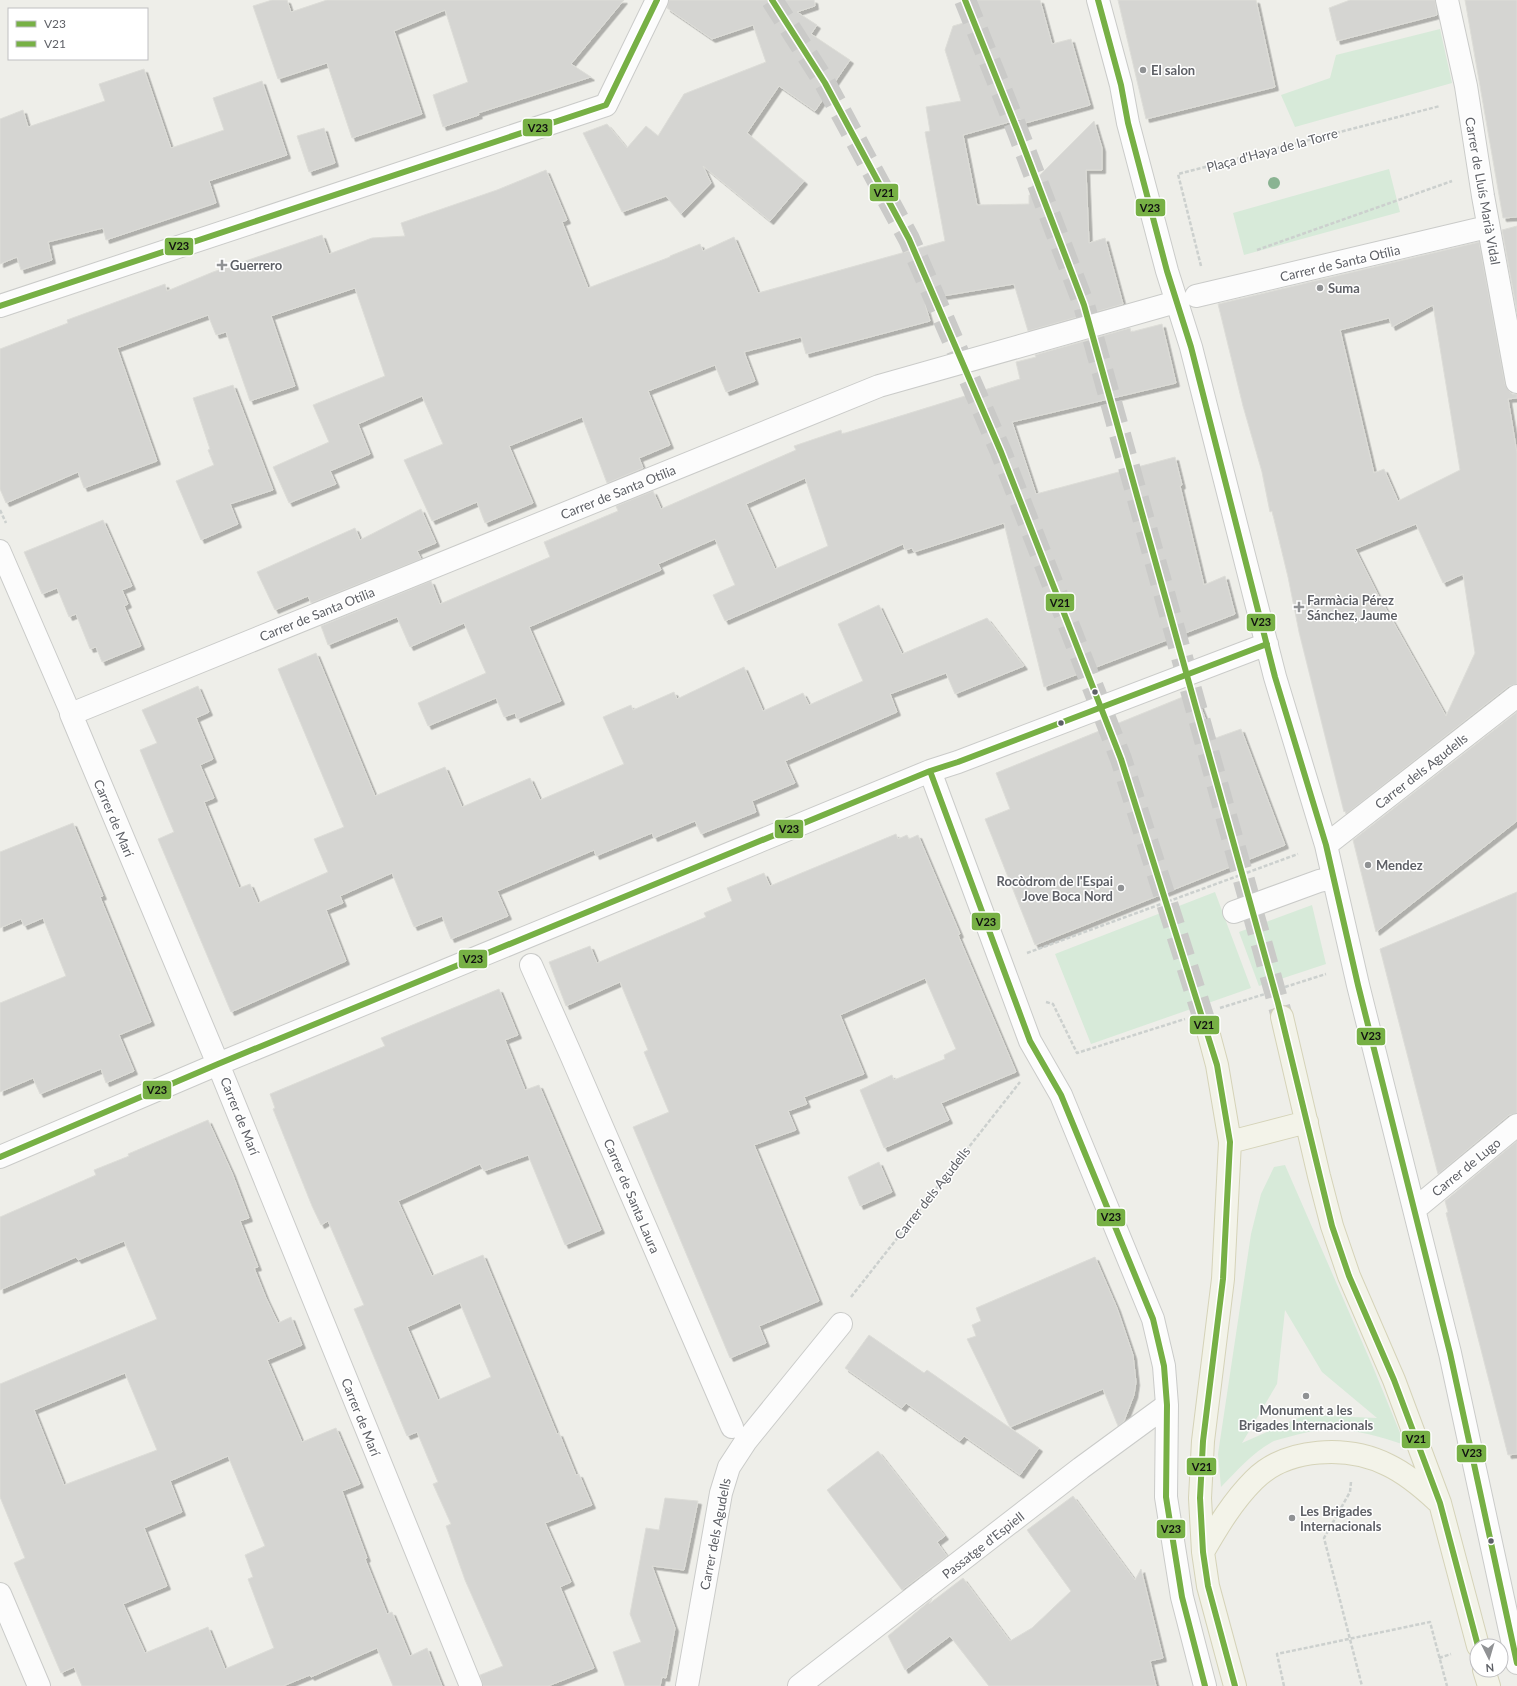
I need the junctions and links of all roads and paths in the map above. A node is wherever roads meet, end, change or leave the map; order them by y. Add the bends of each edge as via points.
1 (657, 0) edge
2 (1098, 0) edge
3 (1447, 0) edge
4 (1446, 104) dead end
5 (1480, 180) junction
6 (1483, 228) dead end
7 (1250, 252) dead end
8 (1208, 266) dead end
9 (1186, 299) junction
10 (0, 306) edge
11 (1517, 382) edge
12 (0, 550) edge
13 (1267, 644) junction
14 (1517, 696) edge
15 (70, 714) junction
16 (930, 771) junction
17 (1326, 846) junction
18 (1303, 853) dead end
19 (1333, 878) junction
20 (1234, 912) dead end
21 (1024, 954) dead end
22 (531, 966) dead end
23 (1328, 974) dead end
24 (1283, 988) dead end
25 (1267, 993) dead end
26 (1042, 1002) dead end
27 (1214, 1010) dead end
28 (1191, 1017) dead end
29 (1282, 1017) tunnel mouth
30 (1209, 1035) tunnel mouth
31 (218, 1064) junction
32 (1021, 1080) dead end
33 (1307, 1122) junction
34 (1517, 1125) edge
35 (1230, 1142) junction
36 (0, 1157) edge
37 (1415, 1209) junction
38 (848, 1300) dead end
39 (841, 1324) dead end
40 (1168, 1405) junction
41 (732, 1426) dead end
42 (1352, 1476) dead end
43 (1440, 1503) junction
44 (1203, 1552) junction
45 (0, 1594) edge
46 (1476, 1638) edge
47 (1350, 1639) junction
48 (1458, 1652) dead end
49 (1439, 1658) junction
50 (1517, 1663) edge
51 (40, 1686) edge
52 (471, 1686) edge
53 (687, 1686) edge
54 (799, 1686) edge
55 (1205, 1686) edge
56 (1234, 1686) edge
57 (1284, 1686) edge
58 (1362, 1686) edge
59 (1446, 1686) edge

1 - 10 street via 606,105
2 - 9 street via 1121,85 1128,123
3 - 5 street, Carrer de Lluís Marià Vidal via 1466,86
4 - 8 path, Plaça d'Haya de la Torre via 1178,174 1202,268
5 - 7 path via 1451,181
5 - 11 street, Carrer de Lluís Marià Vidal
6 - 9 street, Carrer de Santa Otília
9 - 13 street via 1191,347
9 - 15 street, Carrer de Santa Otília via 879,386
12 - 15 lane, Carrer de Marí
13 - 16 street
13 - 17 street
14 - 17 street, Carrer dels Agudells
15 - 31 street, Carrer de Marí
16 - 31 street
16 - 40 street via 1030,1041 1061,1095 1153,1319 1164,1366
17 - 19 street
18 - 21 path
19 - 20 street
19 - 37 street
22 - 41 street, Carrer de Santa Laura
23 - 24 path
25 - 27 path
26 - 28 path via 1054,1004 1077,1053
29 - 33 main road
30 - 35 main road via 1218,1065
31 - 36 street
31 - 52 street, Carrer de Marí
32 - 38 path, Carrer dels Agudells
33 - 35 main road
33 - 43 main road via 1332,1226 1349,1276 1394,1380
34 - 37 street, Carrer de Lugo
35 - 44 main road via 1223,1279 1203,1441 1200,1498
37 - 50 street via 1450,1353
39 - 53 street, Carrer dels Agudells via 746,1441 729,1467 721,1494
40 - 54 street, Passatge d'Espiell via 1081,1468
40 - 55 street via 1166,1497 1182,1597
42 - 47 path via 1350,1492 1324,1538
43 - 44 main road via 1414,1480 1388,1464 1366,1457 1342,1452 1323,1452 1292,1458 1280,1462 1255,1480 1220,1522
43 - 46 main road
44 - 56 main road via 1208,1586
45 - 51 street
47 - 49 path via 1430,1622
47 - 57 path via 1277,1654
47 - 58 path
48 - 49 path
49 - 59 path

